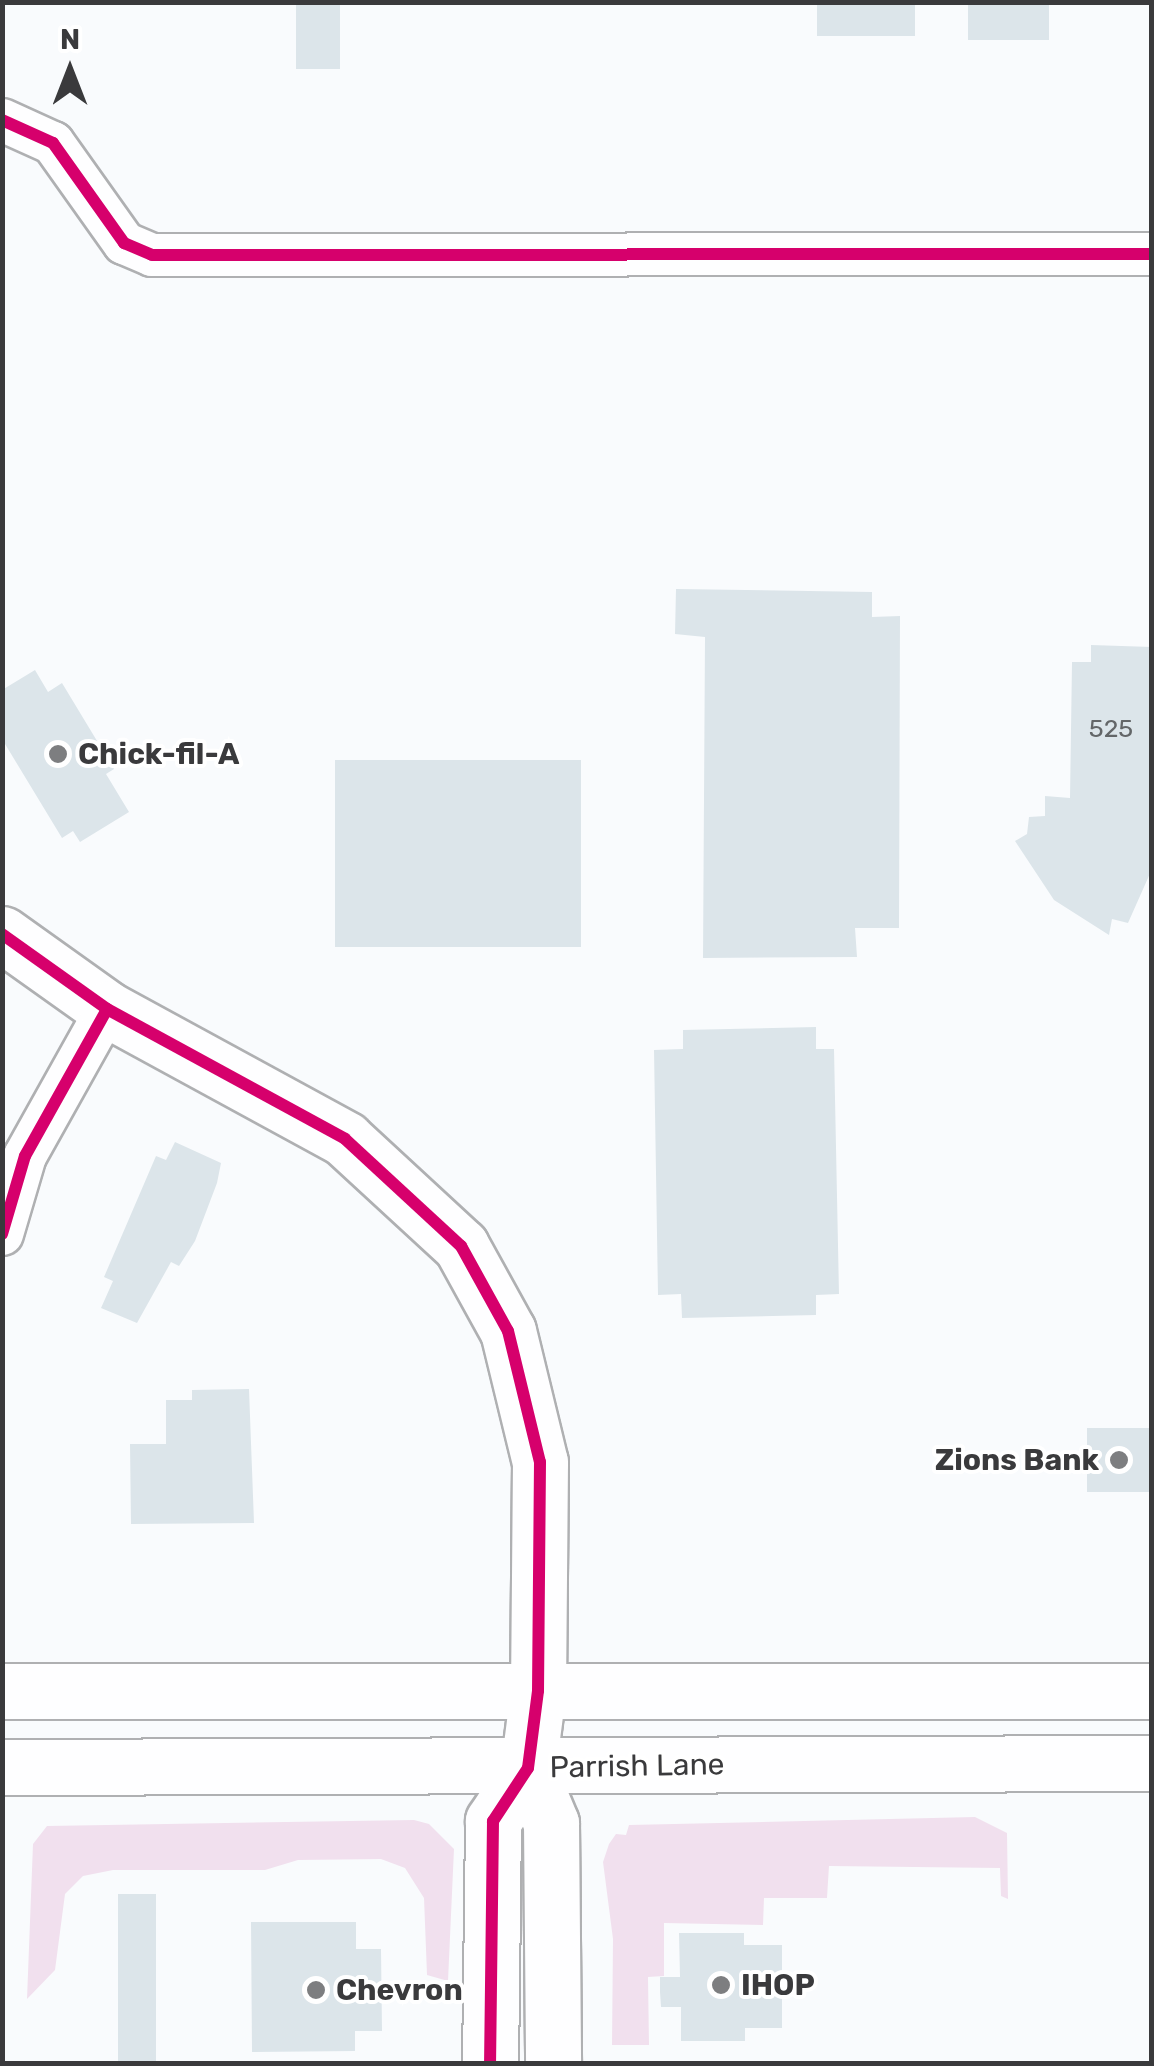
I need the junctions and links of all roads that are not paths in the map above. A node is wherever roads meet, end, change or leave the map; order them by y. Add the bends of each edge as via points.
1 (2, 120) edge
2 (1152, 254) edge
3 (2, 934) edge
4 (107, 1009) junction
5 (2, 1234) edge
6 (2, 1691) edge
7 (538, 1691) junction
8 (1152, 1691) edge
9 (1152, 1763) edge
10 (2, 1767) edge
11 (528, 1768) junction
12 (490, 2064) edge
13 (553, 2064) edge

1 - 2 street via 53,144 124,243 152,255
3 - 4 main road
4 - 5 street via 25,1156
4 - 7 main road via 344,1139 461,1246 508,1331 540,1462
6 - 7 main road
7 - 8 main road
7 - 11 main road
9 - 11 main road, Parrish Lane
10 - 11 main road, Parrish Lane
11 - 12 main road via 493,1821
11 - 13 main road via 551,1823

